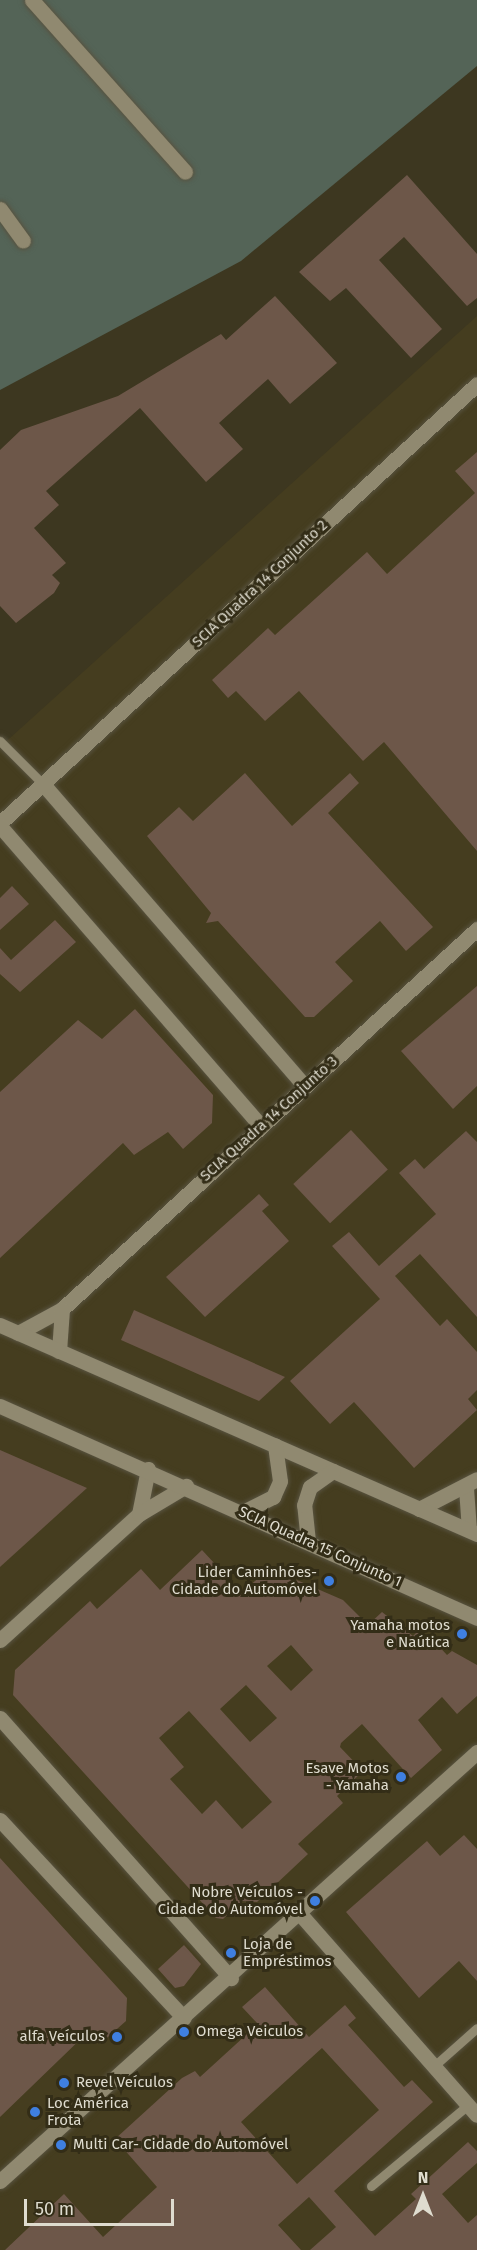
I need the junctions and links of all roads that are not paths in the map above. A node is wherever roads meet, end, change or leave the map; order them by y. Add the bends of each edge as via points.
1 (32, 0) edge
2 (185, 172) dead end
3 (0, 209) edge
4 (23, 241) dead end
5 (477, 384) edge
6 (0, 741) edge
7 (44, 783) junction
8 (0, 824) edge
9 (477, 929) edge
10 (305, 1086) junction
11 (261, 1126) junction
12 (62, 1309) junction
13 (0, 1325) edge
14 (18, 1333) junction
15 (59, 1351) junction
16 (0, 1406) edge
17 (275, 1445) junction
18 (148, 1469) junction
19 (333, 1471) junction
20 (472, 1484) edge
21 (186, 1486) junction
22 (419, 1509) junction
23 (243, 1512) junction
24 (139, 1514) junction
25 (473, 1532) edge
26 (308, 1541) junction
27 (477, 1618) edge
28 (0, 1640) edge
29 (0, 1718) edge
30 (477, 1752) edge
31 (0, 1820) edge
32 (302, 1915) junction
33 (231, 1978) junction
34 (184, 2018) junction
35 (477, 2028) edge
36 (434, 2066) junction
37 (472, 2110) edge
38 (0, 2181) edge
39 (371, 2186) dead end

1 - 2 street
3 - 4 street
5 - 7 street, SCIA Quadra 14 Conjunto 2
6 - 7 lane
7 - 8 street, SCIA Quadra 14 Conjunto 2
7 - 10 street
8 - 11 street
9 - 10 street, SCIA Quadra 14 Conjunto 3
10 - 11 street, SCIA Quadra 14 Conjunto 3
11 - 12 street, SCIA Quadra 14 Conjunto 3
12 - 14 street, SCIA Quadra 14 Conjunto 3
12 - 15 street
13 - 14 street
14 - 15 street
15 - 17 street
16 - 18 street, SCIA Quadra 15 Conjunto 1
17 - 19 street
17 - 23 street via 280,1481 273,1497
18 - 21 street, SCIA Quadra 15 Conjunto 1
18 - 24 street
19 - 22 street
19 - 26 street via 310,1487 304,1505
20 - 22 street
20 - 25 street
21 - 23 street, SCIA Quadra 15 Conjunto 1
21 - 24 street
22 - 25 street
23 - 26 street, SCIA Quadra 15 Conjunto 1
24 - 28 street
26 - 27 street, SCIA Quadra 15 Conjunto 1
29 - 33 street
30 - 32 street
31 - 34 street
32 - 33 street
32 - 36 street
33 - 34 street
34 - 38 street
35 - 36 lane
36 - 37 street
37 - 39 lane

